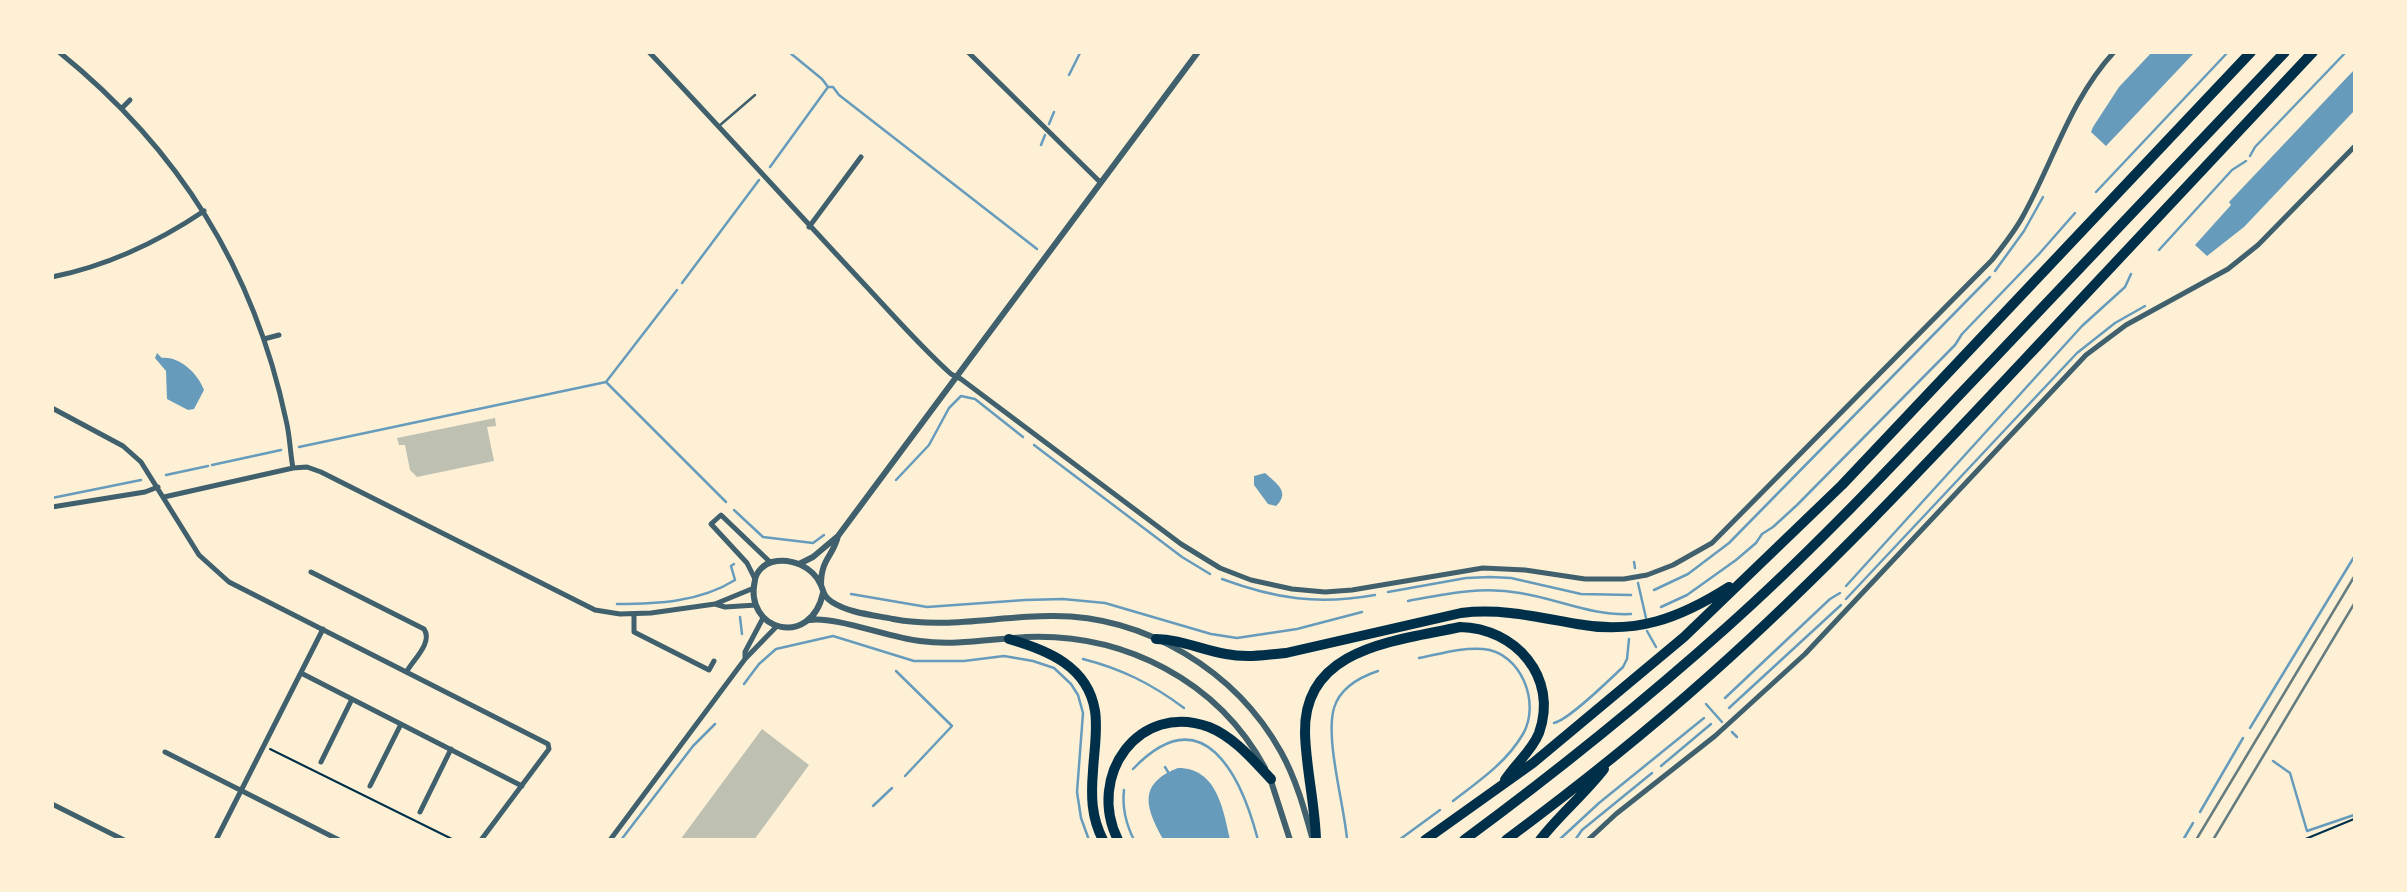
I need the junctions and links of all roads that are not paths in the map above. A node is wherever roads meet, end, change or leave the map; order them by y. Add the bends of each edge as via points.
1 (59, 52) edge
2 (649, 52) edge
3 (968, 52) edge
4 (1198, 52) edge
5 (2114, 52) edge
6 (2251, 52) edge
7 (2285, 52) edge
8 (2313, 52) edge
9 (755, 95) dead end
10 (130, 100) dead end
11 (122, 108) junction
12 (719, 126) junction
13 (2354, 147) edge
14 (861, 157) dead end
15 (1100, 182) junction
16 (204, 211) junction
17 (809, 227) junction
18 (52, 277) edge
19 (279, 335) dead end
20 (264, 339) junction
21 (956, 376) junction
22 (52, 408) edge
23 (293, 468) junction
24 (158, 487) junction
25 (164, 497) junction
26 (52, 507) edge
27 (838, 536) junction
28 (770, 562) junction
29 (799, 564) junction
30 (311, 572) dead end
31 (1747, 576) junction
32 (755, 579) junction
33 (821, 585) junction
34 (754, 588) junction
35 (823, 593) junction
36 (715, 604) junction
37 (756, 605) junction
38 (634, 614) junction
39 (763, 618) junction
40 (810, 620) junction
41 (777, 626) junction
42 (323, 629) junction
43 (1009, 639) junction
44 (1156, 639) junction
45 (745, 659) junction
46 (714, 661) dead end
47 (407, 671) junction
48 (301, 673) junction
49 (352, 699) junction
50 (401, 724) junction
51 (451, 749) junction
52 (165, 752) dead end
53 (1612, 758) junction
54 (321, 762) dead end
55 (1271, 779) junction
56 (370, 786) dead end
57 (522, 786) junction
58 (1501, 786) junction
59 (242, 791) junction
60 (52, 804) edge
61 (420, 812) dead end
62 (124, 839) edge
63 (216, 839) edge
64 (339, 839) edge
65 (481, 839) edge
66 (610, 839) edge
67 (1103, 839) edge
68 (1118, 839) edge
69 (1290, 839) edge
70 (1314, 839) edge
71 (1425, 839) edge
72 (1464, 839) edge
73 (1506, 839) edge
74 (1540, 839) edge
75 (1588, 839) edge

1 - 11 street
2 - 12 street
3 - 15 street
4 - 15 street
5 - 21 street via 2075,106 2023,216 1992,260 1712,542 1647,575 1585,579 1483,568 1325,592 1251,580 1220,568 1181,544
6 - 31 highway via 1842,485
7 - 72 highway via 1794,564 1642,700 1552,775
8 - 53 highway via 1891,500 1711,675
9 - 12 lane
10 - 11 street
11 - 16 street
12 - 17 street
13 - 75 street via 2258,245 2228,269 2126,325 2086,355 1805,654 1715,736
14 - 17 street
15 - 21 street
16 - 18 street via 124,255
16 - 20 street via 240,276
17 - 21 street via 926,351
19 - 20 street
20 - 23 street via 287,423
21 - 27 street
22 - 24 street via 127,448
23 - 25 street
23 - 38 street via 321,472 588,607
24 - 25 street
24 - 26 street
25 - 42 street via 199,555 220,575
27 - 29 street
27 - 33 street via 821,568
28 - 29 street
28 - 32 street
28 - 32 street via 721,515 711,524 747,563
29 - 33 street
30 - 47 street via 427,632 428,640
31 - 44 highway via 1679,615 1634,626 1597,627 1518,612 1475,611 1286,653 1243,657
31 - 58 highway via 1651,666
32 - 34 street
33 - 35 street
34 - 36 street
34 - 37 street
35 - 40 street
35 - 44 street via 839,605 899,620 944,624 1069,616 1103,621
36 - 37 street
36 - 38 street
37 - 39 street
38 - 46 street via 634,632 709,670
39 - 41 street
39 - 45 street
40 - 41 street via 791,628
40 - 43 street via 823,619 921,642
41 - 45 street
42 - 47 street
42 - 48 street
43 - 55 street via 1098,643 1164,667 1225,712
43 - 67 highway via 1060,659 1087,687 1096,727 1092,805
44 - 70 street via 1203,665 1253,711 1294,778
45 - 66 street
47 - 57 street via 548,744
48 - 49 street
48 - 59 street
49 - 50 street
49 - 54 street
50 - 51 street
50 - 56 street
51 - 57 street
51 - 61 street
52 - 59 street
53 - 73 highway
53 - 74 highway via 1586,793
55 - 68 highway via 1245,752 1209,727 1189,722 1153,728 1127,748 1111,774 1107,802
55 - 69 street
57 - 65 street
58 - 70 highway via 1533,745 1542,719 1544,692 1525,654 1503,636 1473,627 1384,644 1336,664 1309,703 1305,732
58 - 71 highway
59 - 63 street
59 - 64 street
60 - 62 street

